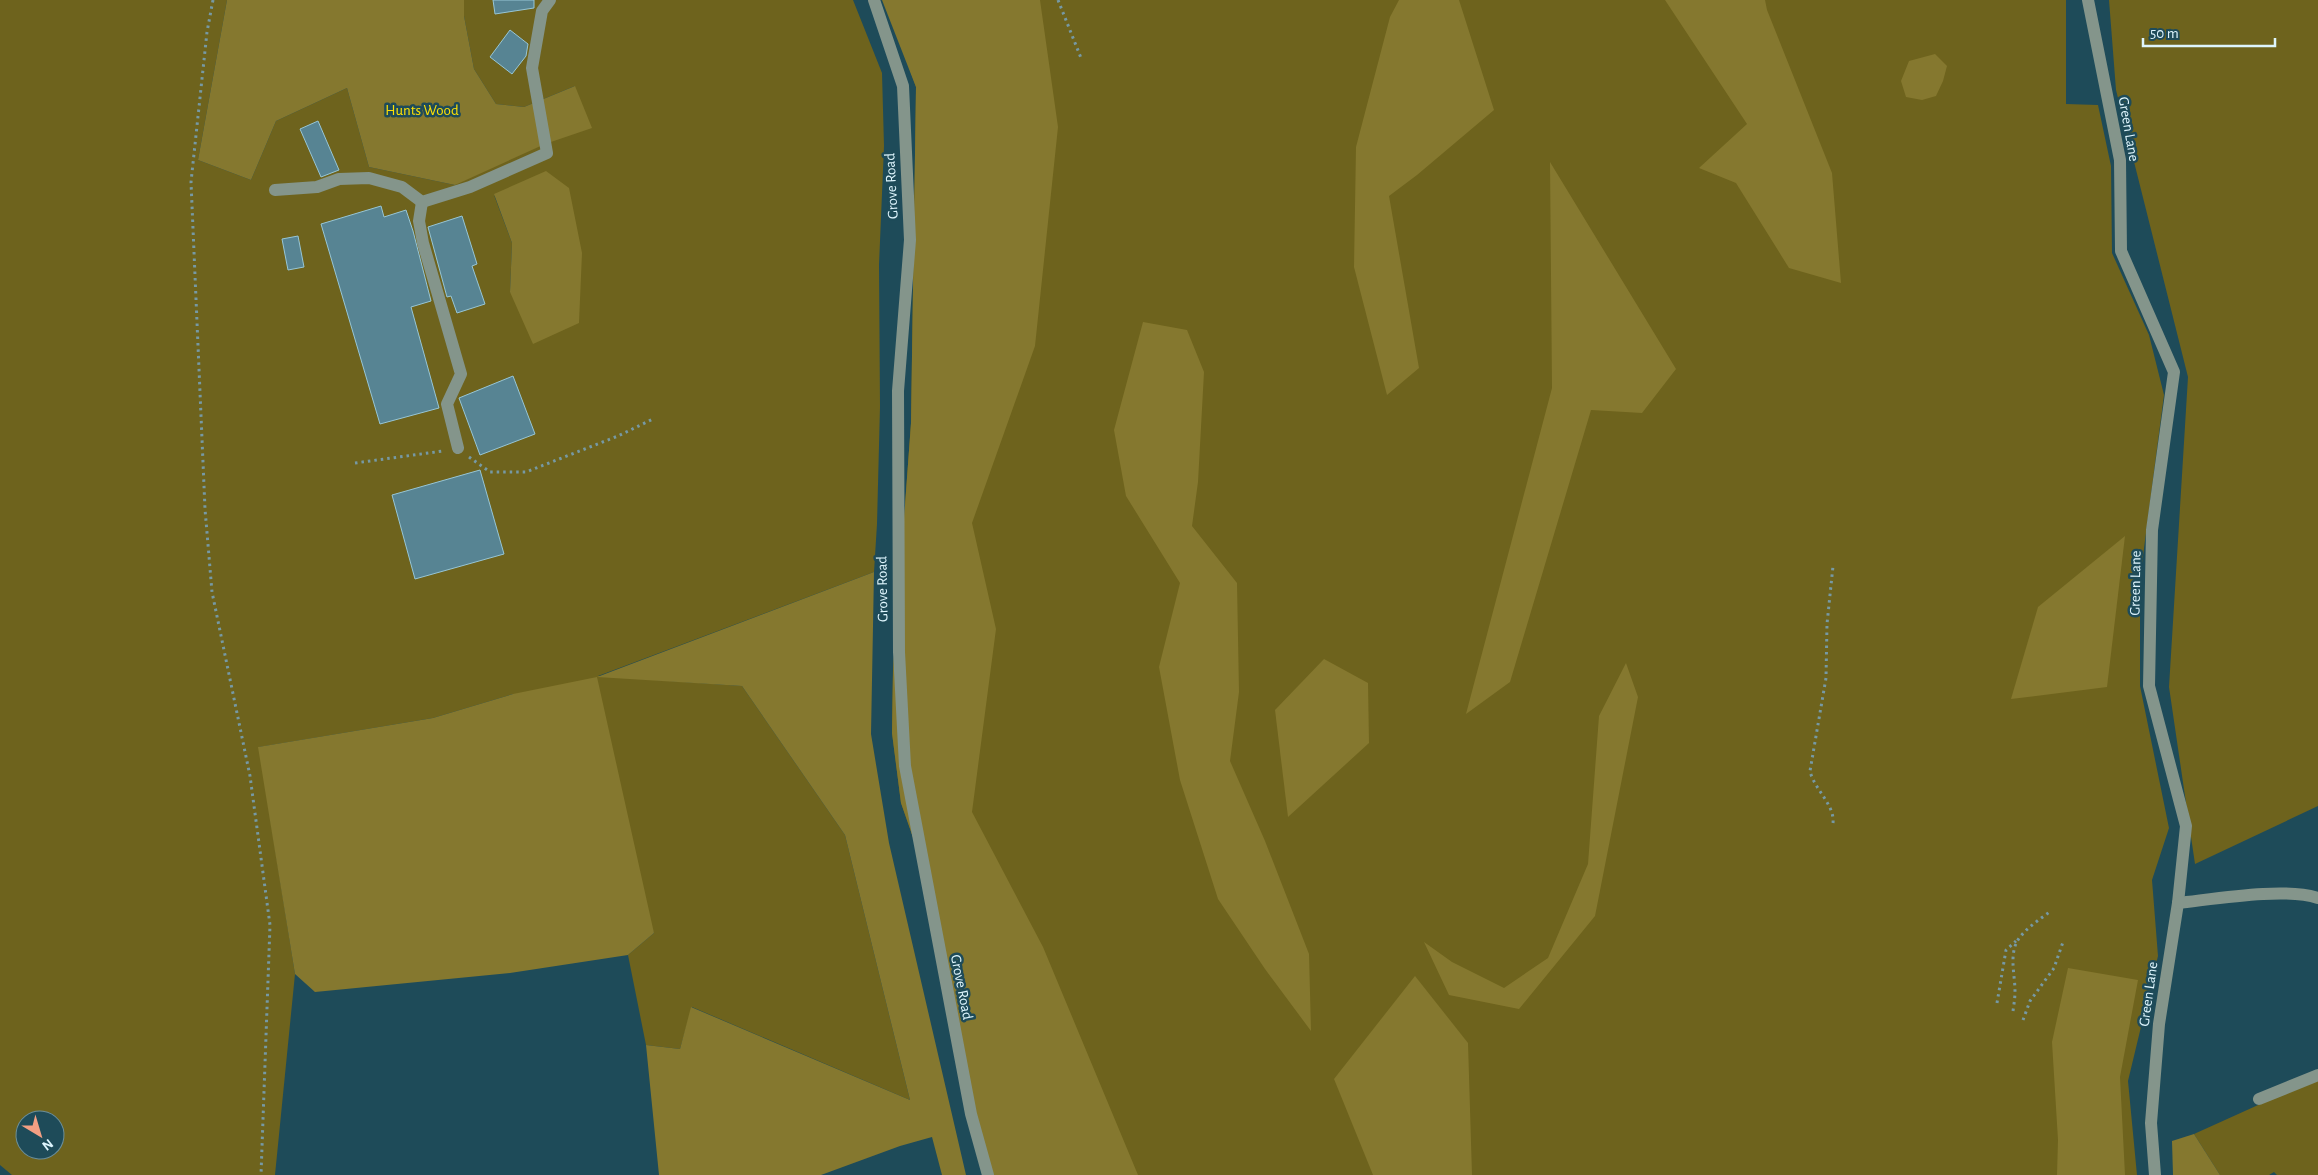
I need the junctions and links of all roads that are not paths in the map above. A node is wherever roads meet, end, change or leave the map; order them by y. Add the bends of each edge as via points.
1 (550, 0) edge
2 (874, 0) edge
3 (2088, 0) edge
4 (275, 190) dead end
5 (422, 202) junction
6 (458, 448) road end
7 (2318, 898) edge
8 (2178, 903) junction
9 (2318, 1075) edge
10 (2259, 1099) dead end
11 (988, 1175) edge
12 (2155, 1175) edge

1 - 5 street via 542,11 532,68 547,153 470,187
2 - 11 street, Grove Road via 903,86 910,240 898,392 899,652 905,766 971,1114
3 - 8 street, Green Lane via 2120,160 2121,251 2174,372 2152,530 2149,686 2186,826
4 - 5 street via 317,187 339,179 370,178 402,187
5 - 6 street via 419,221 423,243 462,374 448,404
7 - 8 street via 2305,894 2256,895
8 - 12 street, Green Lane via 2159,1024 2153,1093 2151,1123
9 - 10 street

